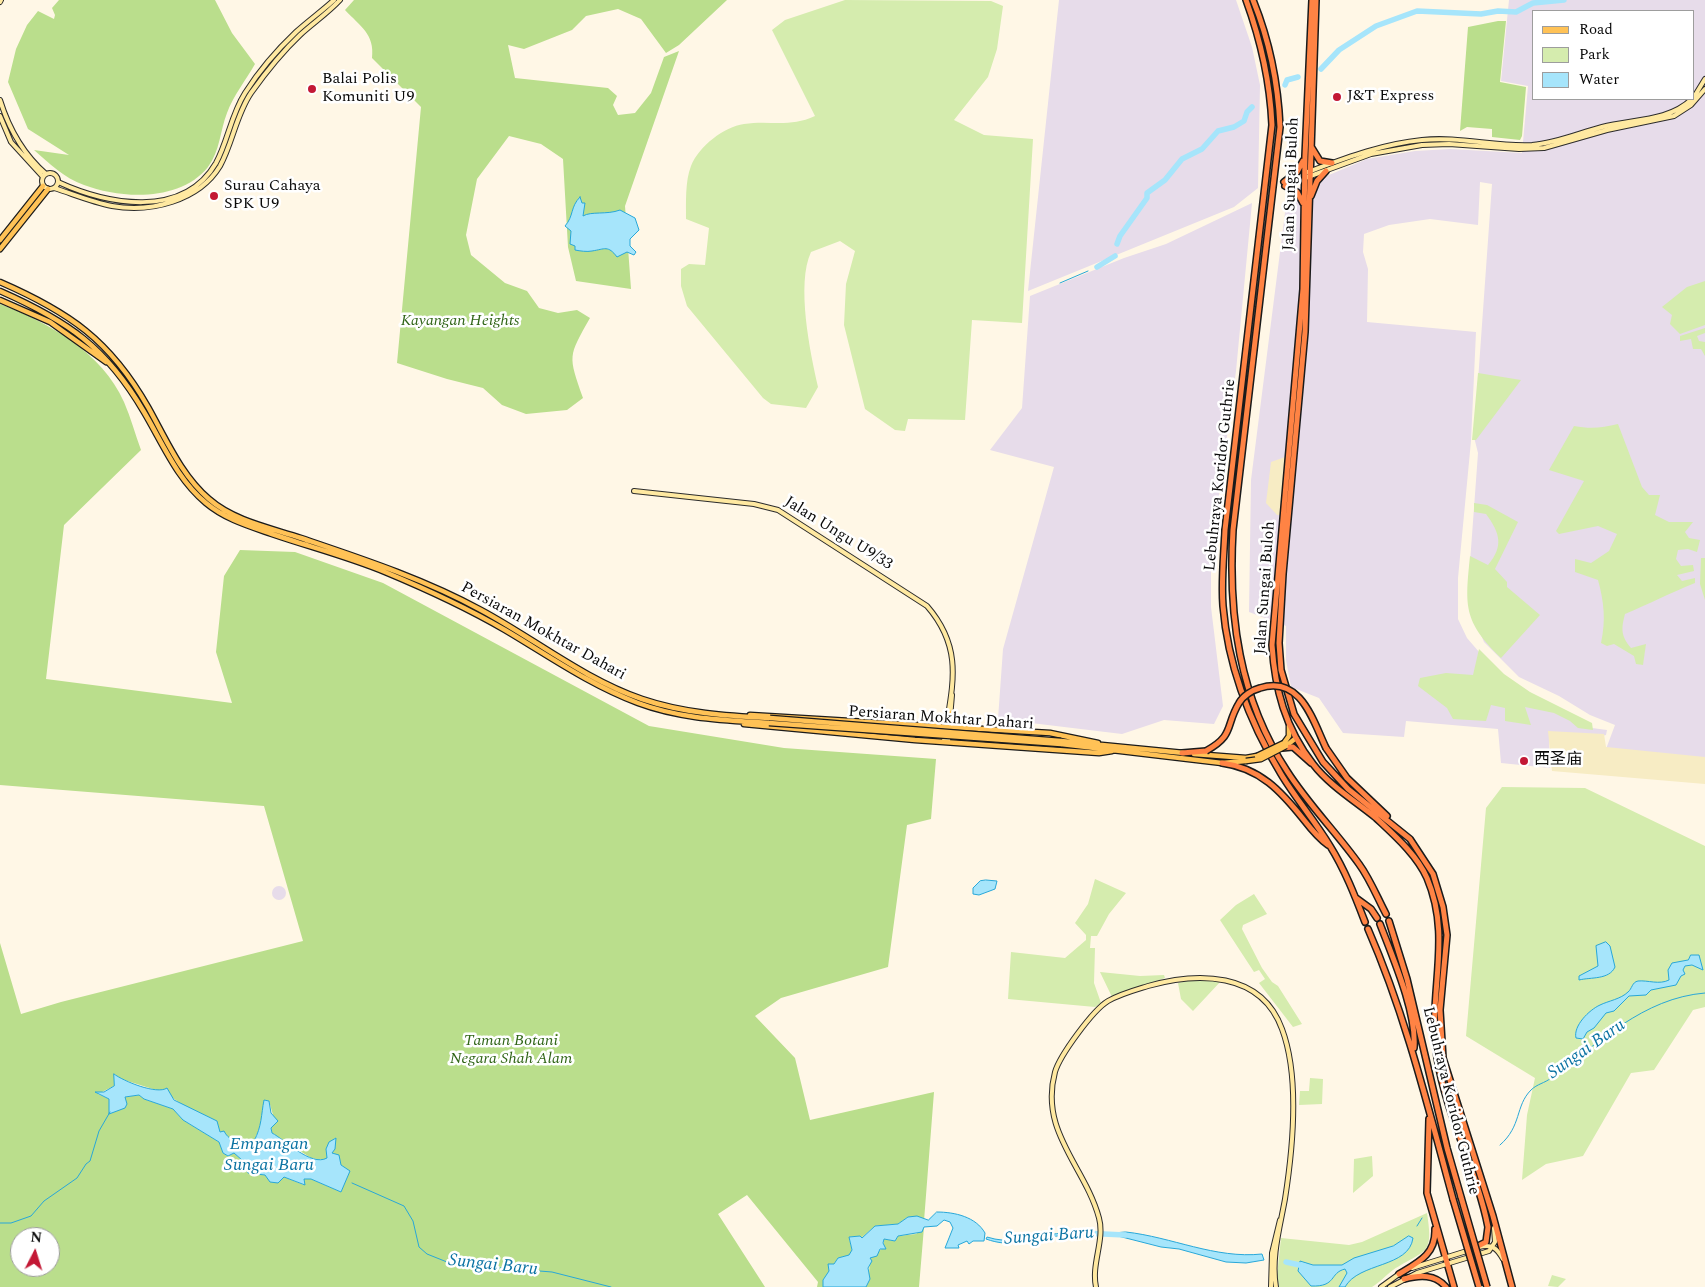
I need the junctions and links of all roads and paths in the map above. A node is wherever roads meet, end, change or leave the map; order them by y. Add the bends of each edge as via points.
1 (337, 0) edge
2 (1246, 0) edge
3 (1253, 0) edge
4 (1312, 0) edge
5 (1316, 0) edge
6 (329, 2) edge
7 (1705, 79) edge
8 (1705, 89) edge
9 (1695, 95) edge
10 (0, 100) edge
11 (1690, 100) edge
12 (0, 116) edge
13 (1311, 147) junction
14 (1305, 156) junction
15 (1332, 163) junction
16 (1326, 171) junction
17 (1308, 174) junction
18 (44, 175) junction
19 (58, 182) junction
20 (45, 187) junction
21 (54, 188) junction
22 (1310, 198) junction
23 (1304, 206) junction
24 (23, 212) junction
25 (0, 240) edge
26 (0, 244) edge
27 (0, 249) edge
28 (0, 280) edge
29 (0, 292) edge
30 (0, 300) edge
31 (118, 372) junction
32 (634, 491) dead end
33 (950, 714) junction
34 (1294, 714) junction
35 (738, 719) junction
36 (1288, 724) junction
37 (929, 726) junction
38 (948, 727) junction
39 (965, 727) junction
40 (1296, 738) junction
41 (915, 740) junction
42 (946, 741) junction
43 (1061, 743) junction
44 (1098, 744) junction
45 (1284, 747) junction
46 (1112, 751) junction
47 (1182, 753) junction
48 (1246, 760) junction
49 (1222, 763) junction
50 (1313, 765) junction
51 (1410, 839) junction
52 (1331, 847) junction
53 (1356, 897) junction
54 (1386, 914) dead end
55 (1377, 918) dead end
56 (1388, 920) dead end
57 (1365, 922) dead end
58 (1380, 924) dead end
59 (1368, 929) dead end
60 (1414, 1051) junction
61 (1429, 1111) junction
62 (1492, 1216) junction
63 (1434, 1217) junction
64 (1493, 1247) junction
65 (1470, 1250) junction
66 (1446, 1258) junction
67 (1447, 1264) junction
68 (1506, 1266) junction
69 (1399, 1274) junction
70 (1272, 1275) junction
71 (1404, 1279) junction
72 (1096, 1287) edge
73 (1271, 1287) edge
74 (1276, 1287) edge
75 (1381, 1287) edge
76 (1390, 1287) edge
77 (1446, 1287) edge
78 (1454, 1287) edge
79 (1479, 1287) edge
80 (1487, 1287) edge
81 (1512, 1287) edge

1 - 6 street
1 - 21 street via 266,72 242,107 219,166 197,190 169,203 127,207 100,203
2 - 52 highway, Lebuhraya Koridor Guthrie via 1267,68 1272,125 1225,530 1224,617 1236,676 1258,733 1281,774
3 - 54 highway, Lebuhraya Koridor Guthrie via 1274,62 1280,127 1233,530 1230,577 1238,652 1267,736 1311,804 1360,866
4 - 14 highway, Jalan Sungai Buloh
5 - 13 highway, Jalan Sungai Buloh
6 - 19 street via 284,43 262,70 238,106 216,164 186,191 151,202 129,203 101,198
7 - 9 street
8 - 16 street via 1691,105 1674,116 1544,148 1422,145 1371,154
10 - 18 street via 13,134
11 - 15 street via 1678,110 1658,117 1604,126 1542,144 1422,140 1370,150
12 - 18 street via 11,142
13 - 15 highway via 1320,161
13 - 17 highway, Jalan Sungai Buloh
14 - 17 highway, Jalan Sungai Buloh
14 - 23 highway via 1298,172 1284,184 1297,192
15 - 17 street
16 - 17 street
16 - 22 highway via 1317,181
17 - 22 highway, Jalan Sungai Buloh
17 - 23 highway, Jalan Sungai Buloh
18 - 19 street via 54,174
18 - 20 street
19 - 21 street
20 - 21 street
20 - 24 main road
20 - 27 main road
22 - 34 highway, Jalan Sungai Buloh via 1305,332 1279,643 1282,678
23 - 36 highway, Jalan Sungai Buloh via 1301,320 1272,644 1276,688
24 - 25 main road
24 - 26 main road
28 - 35 main road, Persiaran Mokhtar Dahari via 70,319 116,358 135,384 185,472 210,500 224,509 246,520 387,568 454,596 590,676 640,698
29 - 31 main road, Persiaran Mokhtar Dahari via 56,317 83,337
30 - 31 main road via 50,322
31 - 35 main road, Persiaran Mokhtar Dahari via 181,476 206,504 220,513 360,562 431,592 616,694 652,708 688,716
32 - 33 street, Jalan Ungu U9/33 via 772,508 927,606 953,657
33 - 37 main road via 939,724
33 - 38 street, Jalan Ungu U9/33
33 - 39 main road
34 - 40 highway via 1298,730
34 - 51 highway, Jalan Sungai Buloh via 1331,772 1354,795
35 - 37 main road via 758,714
35 - 41 main road via 746,724
35 - 43 main road, Persiaran Mokhtar Dahari, bridge
36 - 40 highway, Jalan Sungai Buloh
36 - 45 main road via 1289,736
37 - 38 main road
37 - 41 main road via 934,734 932,738
38 - 39 main road
38 - 42 street, Jalan Ungu U9/33
39 - 44 main road via 1050,733
40 - 45 main road, Persiaran Mokhtar Dahari
40 - 50 highway, Jalan Sungai Buloh
41 - 42 main road
42 - 46 main road via 1099,753
43 - 44 main road, Persiaran Mokhtar Dahari
43 - 46 main road, Persiaran Mokhtar Dahari
44 - 47 main road, Persiaran Mokhtar Dahari
45 - 48 main road, Persiaran Mokhtar Dahari, bridge via 1260,759
45 - 50 highway via 1295,748
46 - 49 main road, Persiaran Mokhtar Dahari
47 - 48 main road, Persiaran Mokhtar Dahari
47 - 51 highway, bridge via 1206,751 1218,744 1227,734 1240,701 1252,692 1265,686 1282,688 1299,697 1307,706 1326,748 1357,789
48 - 49 main road, Persiaran Mokhtar Dahari
49 - 52 highway via 1255,772 1275,786 1321,841
50 - 65 highway, Jalan Sungai Buloh via 1391,832 1418,863 1433,893 1440,937 1433,1016 1438,1059 1489,1233 1486,1242
51 - 62 highway, Jalan Sungai Buloh via 1433,874 1443,907 1447,936 1440,1010 1443,1058
52 - 53 highway, Lebuhraya Koridor Guthrie
53 - 55 highway
53 - 57 highway, Lebuhraya Koridor Guthrie
56 - 80 highway, Lebuhraya Koridor Guthrie, bridge via 1407,979 1447,1148
58 - 60 highway via 1409,1007 1415,1032
59 - 60 highway, Lebuhraya Koridor Guthrie
60 - 61 highway, Lebuhraya Koridor Guthrie
61 - 63 highway via 1426,1179
61 - 79 highway, Lebuhraya Koridor Guthrie, bridge
62 - 64 street
62 - 68 highway, Jalan Sungai Buloh
63 - 66 highway
63 - 69 highway via 1435,1241 1431,1250 1424,1259
64 - 65 street
64 - 67 street
64 - 68 street
65 - 66 street
66 - 67 highway
66 - 69 street
67 - 71 street
67 - 78 highway
68 - 81 highway, Jalan Sungai Buloh
69 - 75 street
70 - 72 street via 1290,1156 1291,1062 1281,1027 1265,1003 1245,987 1226,980 1196,976 1169,980 1110,1000 1065,1051 1057,1066 1052,1093 1056,1125 1100,1221
70 - 73 street
70 - 74 street
71 - 76 street
71 - 77 highway via 1432,1277

